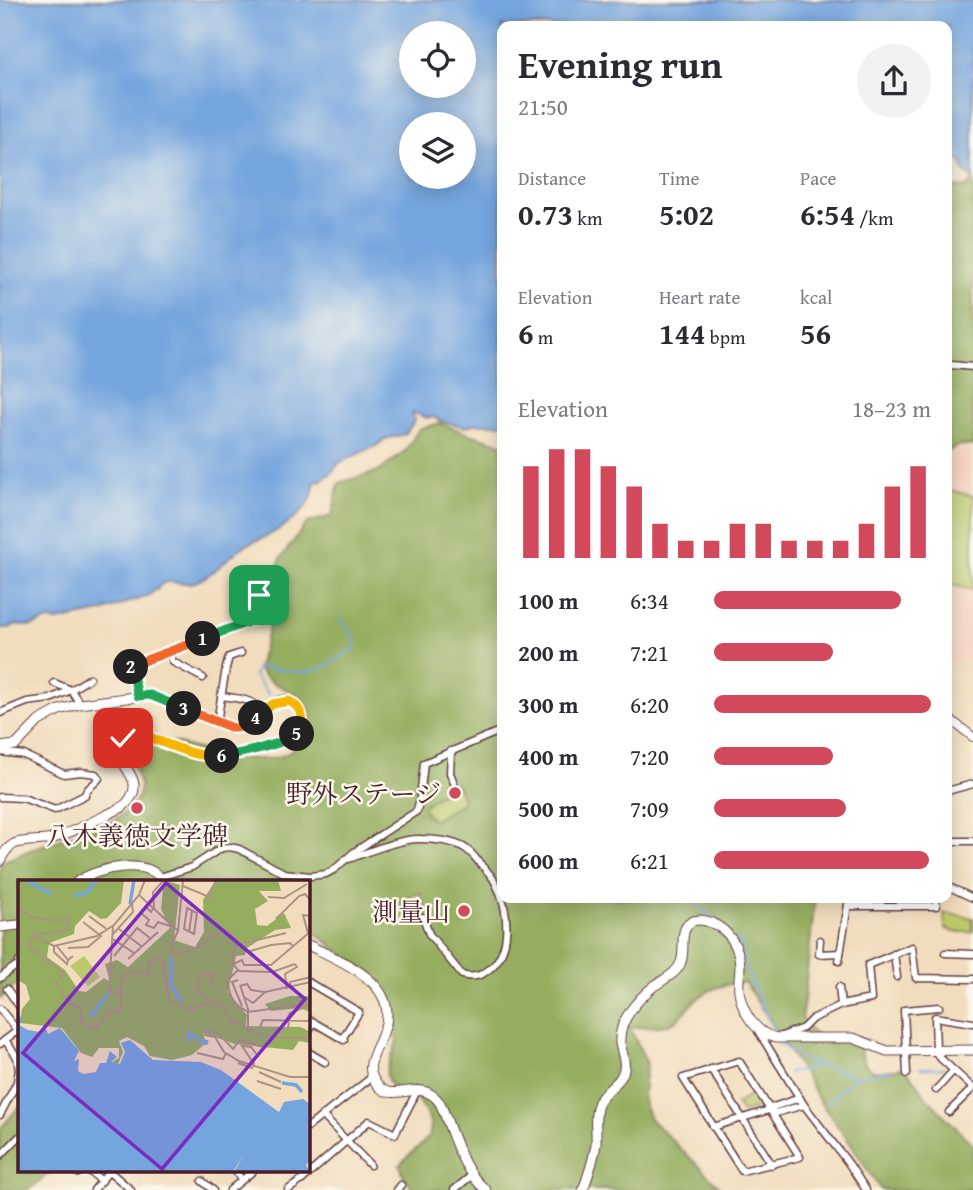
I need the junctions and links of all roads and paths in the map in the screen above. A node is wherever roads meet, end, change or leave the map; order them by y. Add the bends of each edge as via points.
1 (952, 365) edge
2 (973, 367) edge
3 (259, 595) dead end
4 (169, 652) junction
5 (241, 653) dead end
6 (90, 678) dead end
7 (203, 678) dead end
8 (54, 683) dead end
9 (71, 690) junction
10 (138, 696) junction
11 (221, 696) junction
12 (80, 704) junction
13 (264, 711) junction
14 (0, 713) edge
15 (952, 721) edge
16 (217, 722) junction
17 (497, 732) edge
18 (973, 737) edge
19 (0, 750) edge
20 (451, 751) junction
21 (454, 783) dead end
22 (973, 784) edge
23 (952, 790) edge
24 (0, 797) edge
25 (952, 841) edge
26 (973, 841) edge
27 (0, 861) edge
28 (344, 861) junction
29 (81, 880) edge
30 (162, 880) edge
31 (497, 886) edge
32 (952, 888) edge
33 (973, 898) edge
34 (503, 903) edge
35 (849, 903) edge
36 (878, 903) edge
37 (936, 903) edge
38 (423, 917) dead end
39 (18, 925) edge
40 (0, 927) edge
41 (820, 940) dead end
42 (310, 946) edge
43 (840, 953) junction
44 (945, 953) dead end
45 (894, 954) junction
46 (973, 954) edge
47 (839, 961) dead end
48 (18, 967) edge
49 (897, 977) dead end
50 (0, 978) edge
51 (973, 979) edge
52 (310, 983) edge
53 (838, 987) dead end
54 (7, 989) dead end
55 (18, 1005) edge
56 (841, 1005) junction
57 (939, 1007) dead end
58 (0, 1009) edge
59 (311, 1021) edge
60 (973, 1023) edge
61 (18, 1031) edge
62 (758, 1031) junction
63 (776, 1038) junction
64 (2, 1042) edge
65 (936, 1050) junction
66 (973, 1050) edge
67 (906, 1051) junction
68 (310, 1053) edge
69 (324, 1062) dead end
70 (18, 1064) edge
71 (711, 1069) junction
72 (953, 1071) junction
73 (907, 1074) dead end
74 (18, 1076) edge
75 (372, 1077) junction
76 (973, 1088) edge
77 (418, 1089) junction
78 (936, 1090) dead end
79 (802, 1102) junction
80 (769, 1110) junction
81 (949, 1112) dead end
82 (0, 1115) edge
83 (322, 1115) junction
84 (741, 1117) junction
85 (310, 1125) edge
86 (713, 1126) junction
87 (18, 1138) edge
88 (346, 1140) junction
89 (0, 1156) edge
90 (370, 1165) dead end
91 (772, 1165) junction
92 (90, 1172) edge
93 (108, 1172) edge
94 (110, 1172) edge
95 (236, 1172) edge
96 (252, 1172) edge
97 (471, 1176) junction
98 (242, 1180) junction
99 (202, 1181) dead end
100 (99, 1187) edge
101 (131, 1190) edge
102 (213, 1190) edge
103 (230, 1190) edge
104 (288, 1190) edge
105 (454, 1190) edge
106 (486, 1190) edge
107 (583, 1190) edge
108 (866, 1190) edge

1 - 2 street
3 - 4 street via 249,624
4 - 7 street via 173,662
4 - 10 street via 130,666
5 - 11 street via 229,657
6 - 9 street
8 - 9 street
9 - 12 street
9 - 14 street
10 - 12 main road
10 - 16 main road via 150,695
11 - 13 street via 241,698
11 - 16 street
12 - 19 main road via 39,721 16,745
13 - 16 main road via 240,728
13 - 27 main road via 273,704 293,703 302,717 299,732 284,741 213,756 139,734 128,735 118,751 134,784 126,805 55,838 14,845
15 - 18 street
17 - 20 street
19 - 24 street via 24,755 64,774 81,772 99,778 85,795 55,810 23,798
20 - 21 street
20 - 28 street via 424,763 416,811
22 - 23 street
25 - 26 street
28 - 30 street via 326,874 294,876 230,847
28 - 31 street via 419,838 461,846
29 - 30 main road via 114,867 130,867 155,872
32 - 33 street
34 - 38 street via 506,928 502,954 498,962 474,976 462,975 429,934
35 - 43 street
36 - 37 street
39 - 40 main road
41 - 43 street via 819,954
42 - 75 main road via 359,972 383,997 386,1024 370,1065
43 - 47 street
44 - 46 street
45 - 49 street
45 - 51 street via 912,947 916,978
45 - 56 street via 868,965 871,999
48 - 50 street
52 - 59 street via 359,1012 343,1040
53 - 56 street
54 - 55 street
56 - 63 street
57 - 67 street via 904,1010
58 - 61 street
60 - 65 street via 935,1017
61 - 64 street
62 - 63 main road
62 - 79 street
62 - 107 main road via 740,995 737,946 713,924 693,921 685,930 682,961 676,970 640,999 621,1027 624,1069 598,1104 596,1144
63 - 67 main road via 853,1038 887,1051
64 - 70 street
65 - 66 main road
65 - 67 main road
65 - 72 street
67 - 73 street
68 - 69 street
71 - 80 street via 739,1061
71 - 84 street
71 - 86 street via 683,1078
72 - 76 street
72 - 78 street
74 - 82 street
75 - 77 main road via 389,1092
75 - 83 street
76 - 81 street
77 - 88 street via 395,1134 369,1121
77 - 97 main road via 440,1103
79 - 80 street via 776,1113
79 - 108 street
80 - 84 street
80 - 91 street via 800,1157
83 - 85 street
83 - 88 street
84 - 86 street
84 - 91 street
86 - 91 street via 742,1171
87 - 89 street
88 - 90 street
88 - 104 street
92 - 100 street
93 - 100 street
94 - 101 street
95 - 98 street
96 - 98 street
97 - 105 street
97 - 106 main road
98 - 103 street
99 - 102 street

